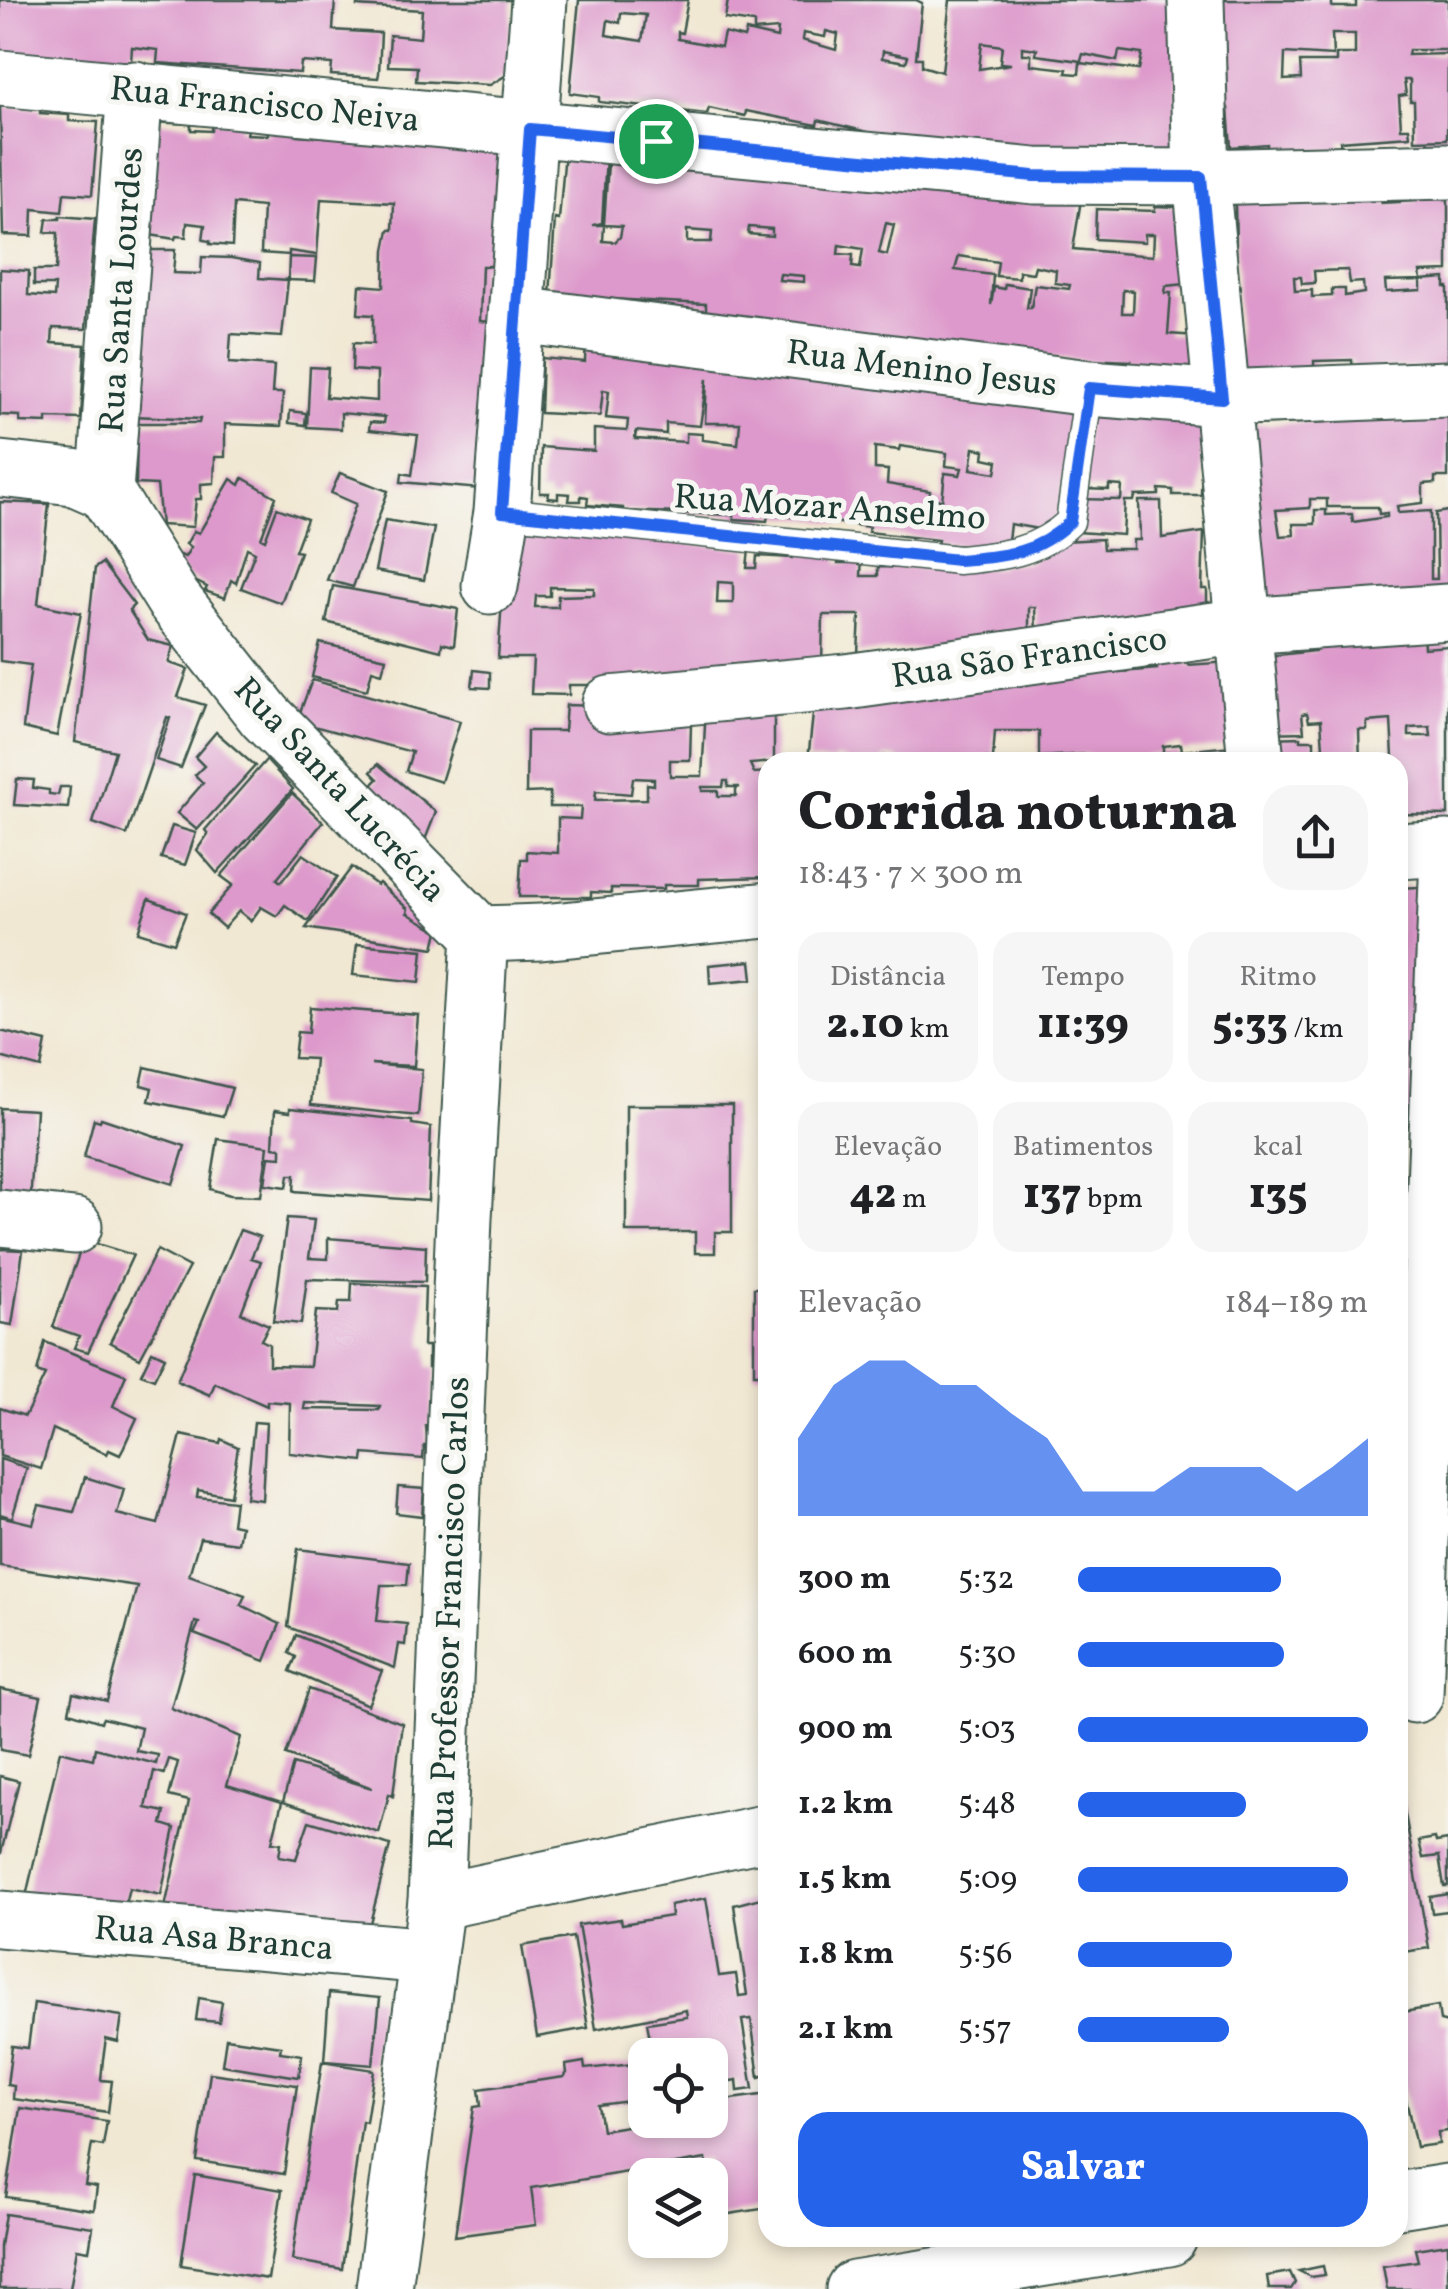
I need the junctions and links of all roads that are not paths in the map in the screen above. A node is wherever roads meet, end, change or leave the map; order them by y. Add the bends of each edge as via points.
1 (540, 0) edge
2 (1196, 0) edge
3 (0, 78) edge
4 (135, 90) junction
5 (530, 129) junction
6 (1448, 171) edge
7 (1201, 177) junction
8 (518, 315) junction
9 (1089, 388) junction
10 (1448, 389) edge
11 (1222, 398) junction
12 (0, 469) edge
13 (104, 491) junction
14 (502, 512) junction
15 (490, 586) dead end
16 (1448, 612) edge
17 (1242, 626) junction
18 (610, 704) dead end
19 (1255, 752) edge
20 (1408, 851) edge
21 (1448, 852) edge
22 (758, 911) edge
23 (480, 934) junction
24 (0, 1218) edge
25 (74, 1226) dead end
26 (1420, 1695) edge
27 (758, 1834) edge
28 (436, 1902) junction
29 (0, 1919) edge
30 (429, 1956) junction
31 (1448, 2192) edge
32 (1408, 2198) edge
33 (1113, 2247) edge
34 (384, 2289) edge
35 (854, 2289) edge

1 - 5 street
2 - 7 street
3 - 4 street, Rua Francisco Neiva
4 - 5 street, Rua Francisco Neiva
4 - 13 street, Rua Santa Lourdes
5 - 7 street, Rua Francisco Neiva via 1034,176
5 - 8 street
6 - 7 street, Rua Francisco Neiva
7 - 11 street
8 - 9 street, Rua Menino Jesus
8 - 14 street
9 - 11 street, Rua Menino Jesus
9 - 14 lane, Rua Mozar Anselmo via 1070,522 1032,549 1001,556 958,560
10 - 11 street, Rua Menino Jesus
11 - 17 street
12 - 13 street via 72,478
13 - 23 street, Rua Santa Lucrécia via 174,600 266,716
14 - 15 street
16 - 17 street, Rua São Francisco
17 - 18 street, Rua São Francisco via 846,682
17 - 19 street
20 - 21 street
21 - 26 street
22 - 23 street
23 - 28 street, Rua Professor Francisco Carlos
24 - 25 street
27 - 28 street
28 - 30 street, Rua Professor Francisco Carlos
29 - 30 street, Rua Asa Branca
30 - 34 street, Rua Professor Francisco Carlos
31 - 32 street
33 - 35 street

